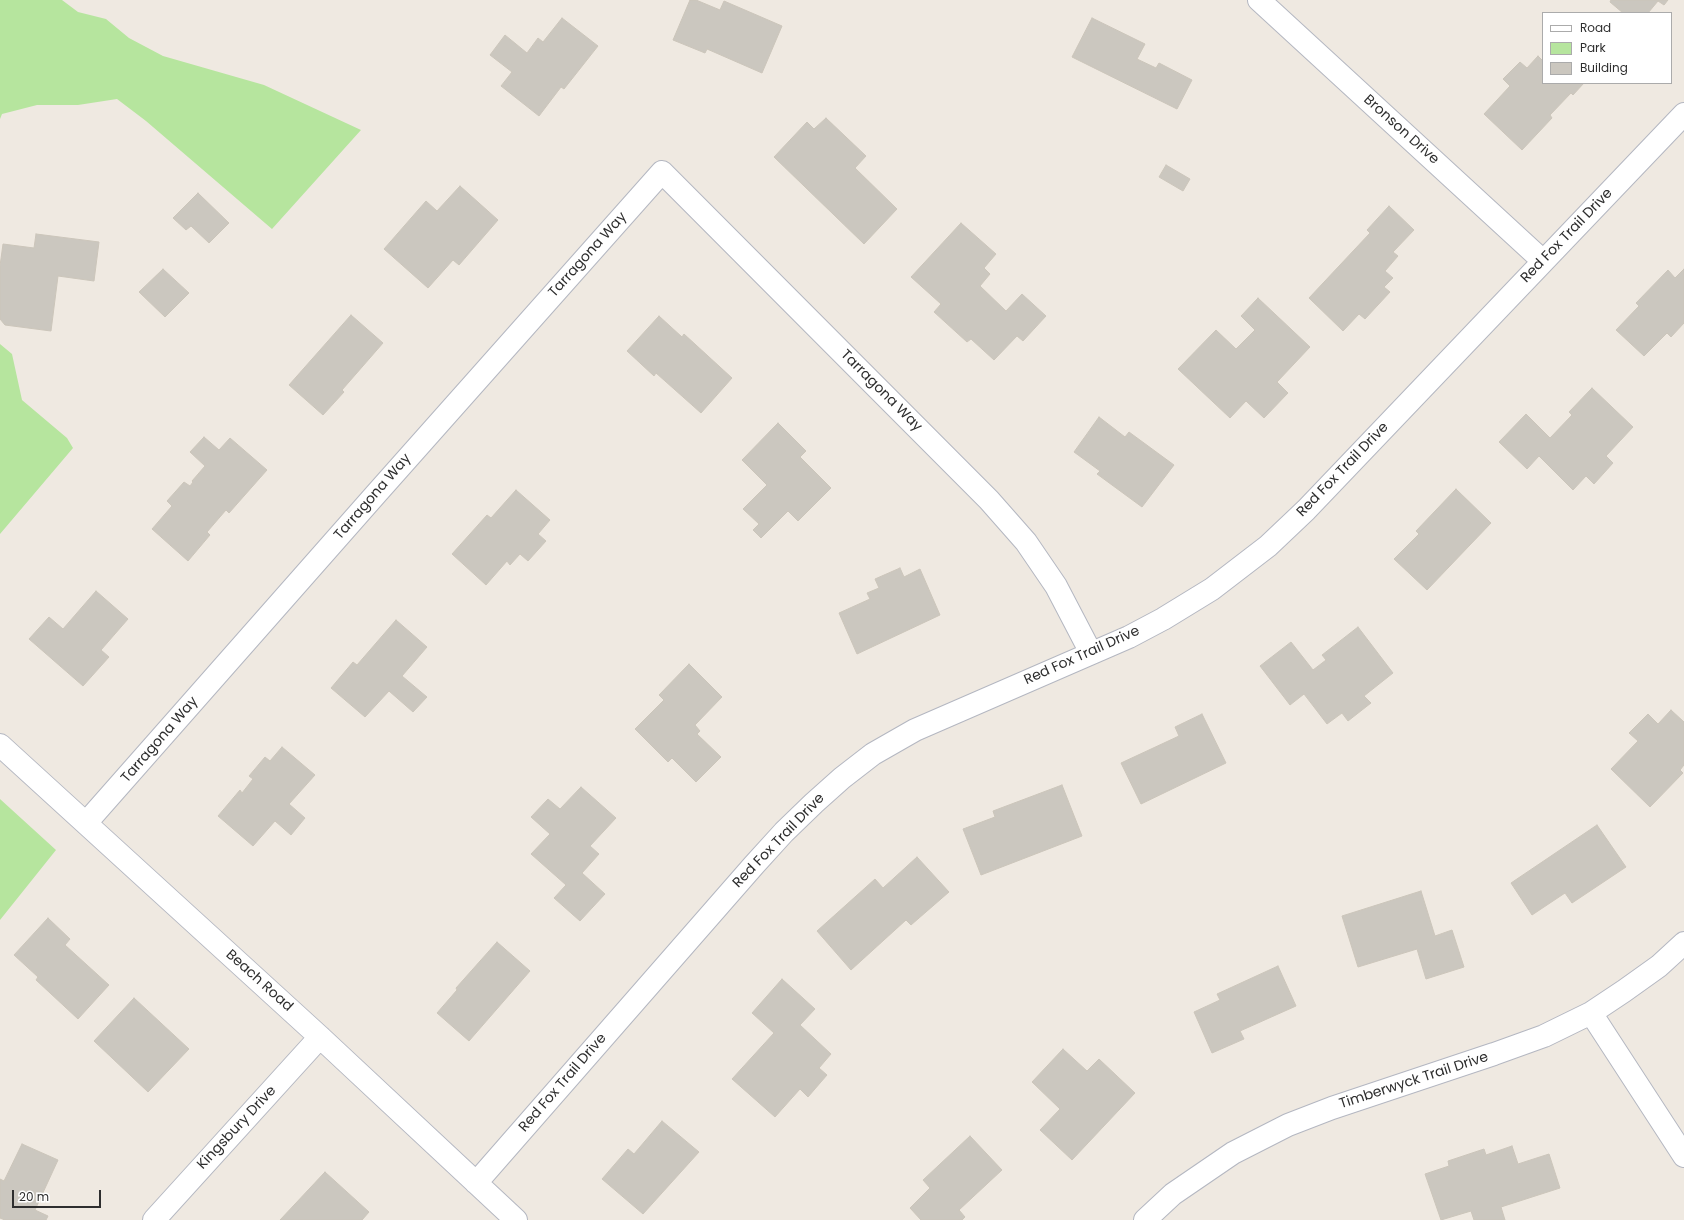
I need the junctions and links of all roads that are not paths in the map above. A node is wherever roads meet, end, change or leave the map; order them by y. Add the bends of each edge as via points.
1 (1259, 0) edge
2 (1684, 114) edge
3 (1543, 261) junction
4 (1091, 653) junction
5 (0, 745) edge
6 (86, 823) junction
7 (1684, 943) edge
8 (1591, 1013) junction
9 (320, 1037) junction
10 (1684, 1156) edge
11 (476, 1183) junction
12 (154, 1220) edge
13 (516, 1220) edge
14 (1145, 1220) edge

1 - 3 street, Bronson Drive
2 - 3 street, Red Fox Trail Drive
3 - 4 street, Red Fox Trail Drive via 1306,510 1268,546 1212,589 1163,619
4 - 6 street, Tarragona Way via 1056,586 1026,542 989,500 662,172
4 - 11 street, Red Fox Trail Drive via 915,730 873,754 842,778 784,832
5 - 6 street, Beach Road
6 - 9 street, Beach Road
7 - 8 street, Timberwyck Trail Drive via 1659,966
8 - 10 street
8 - 14 street, Timberwyck Trail Drive via 1544,1036 1501,1052 1288,1125 1233,1152 1173,1194
9 - 11 street, Beach Road
9 - 12 street, Kingsbury Drive
11 - 13 street, Beach Road

